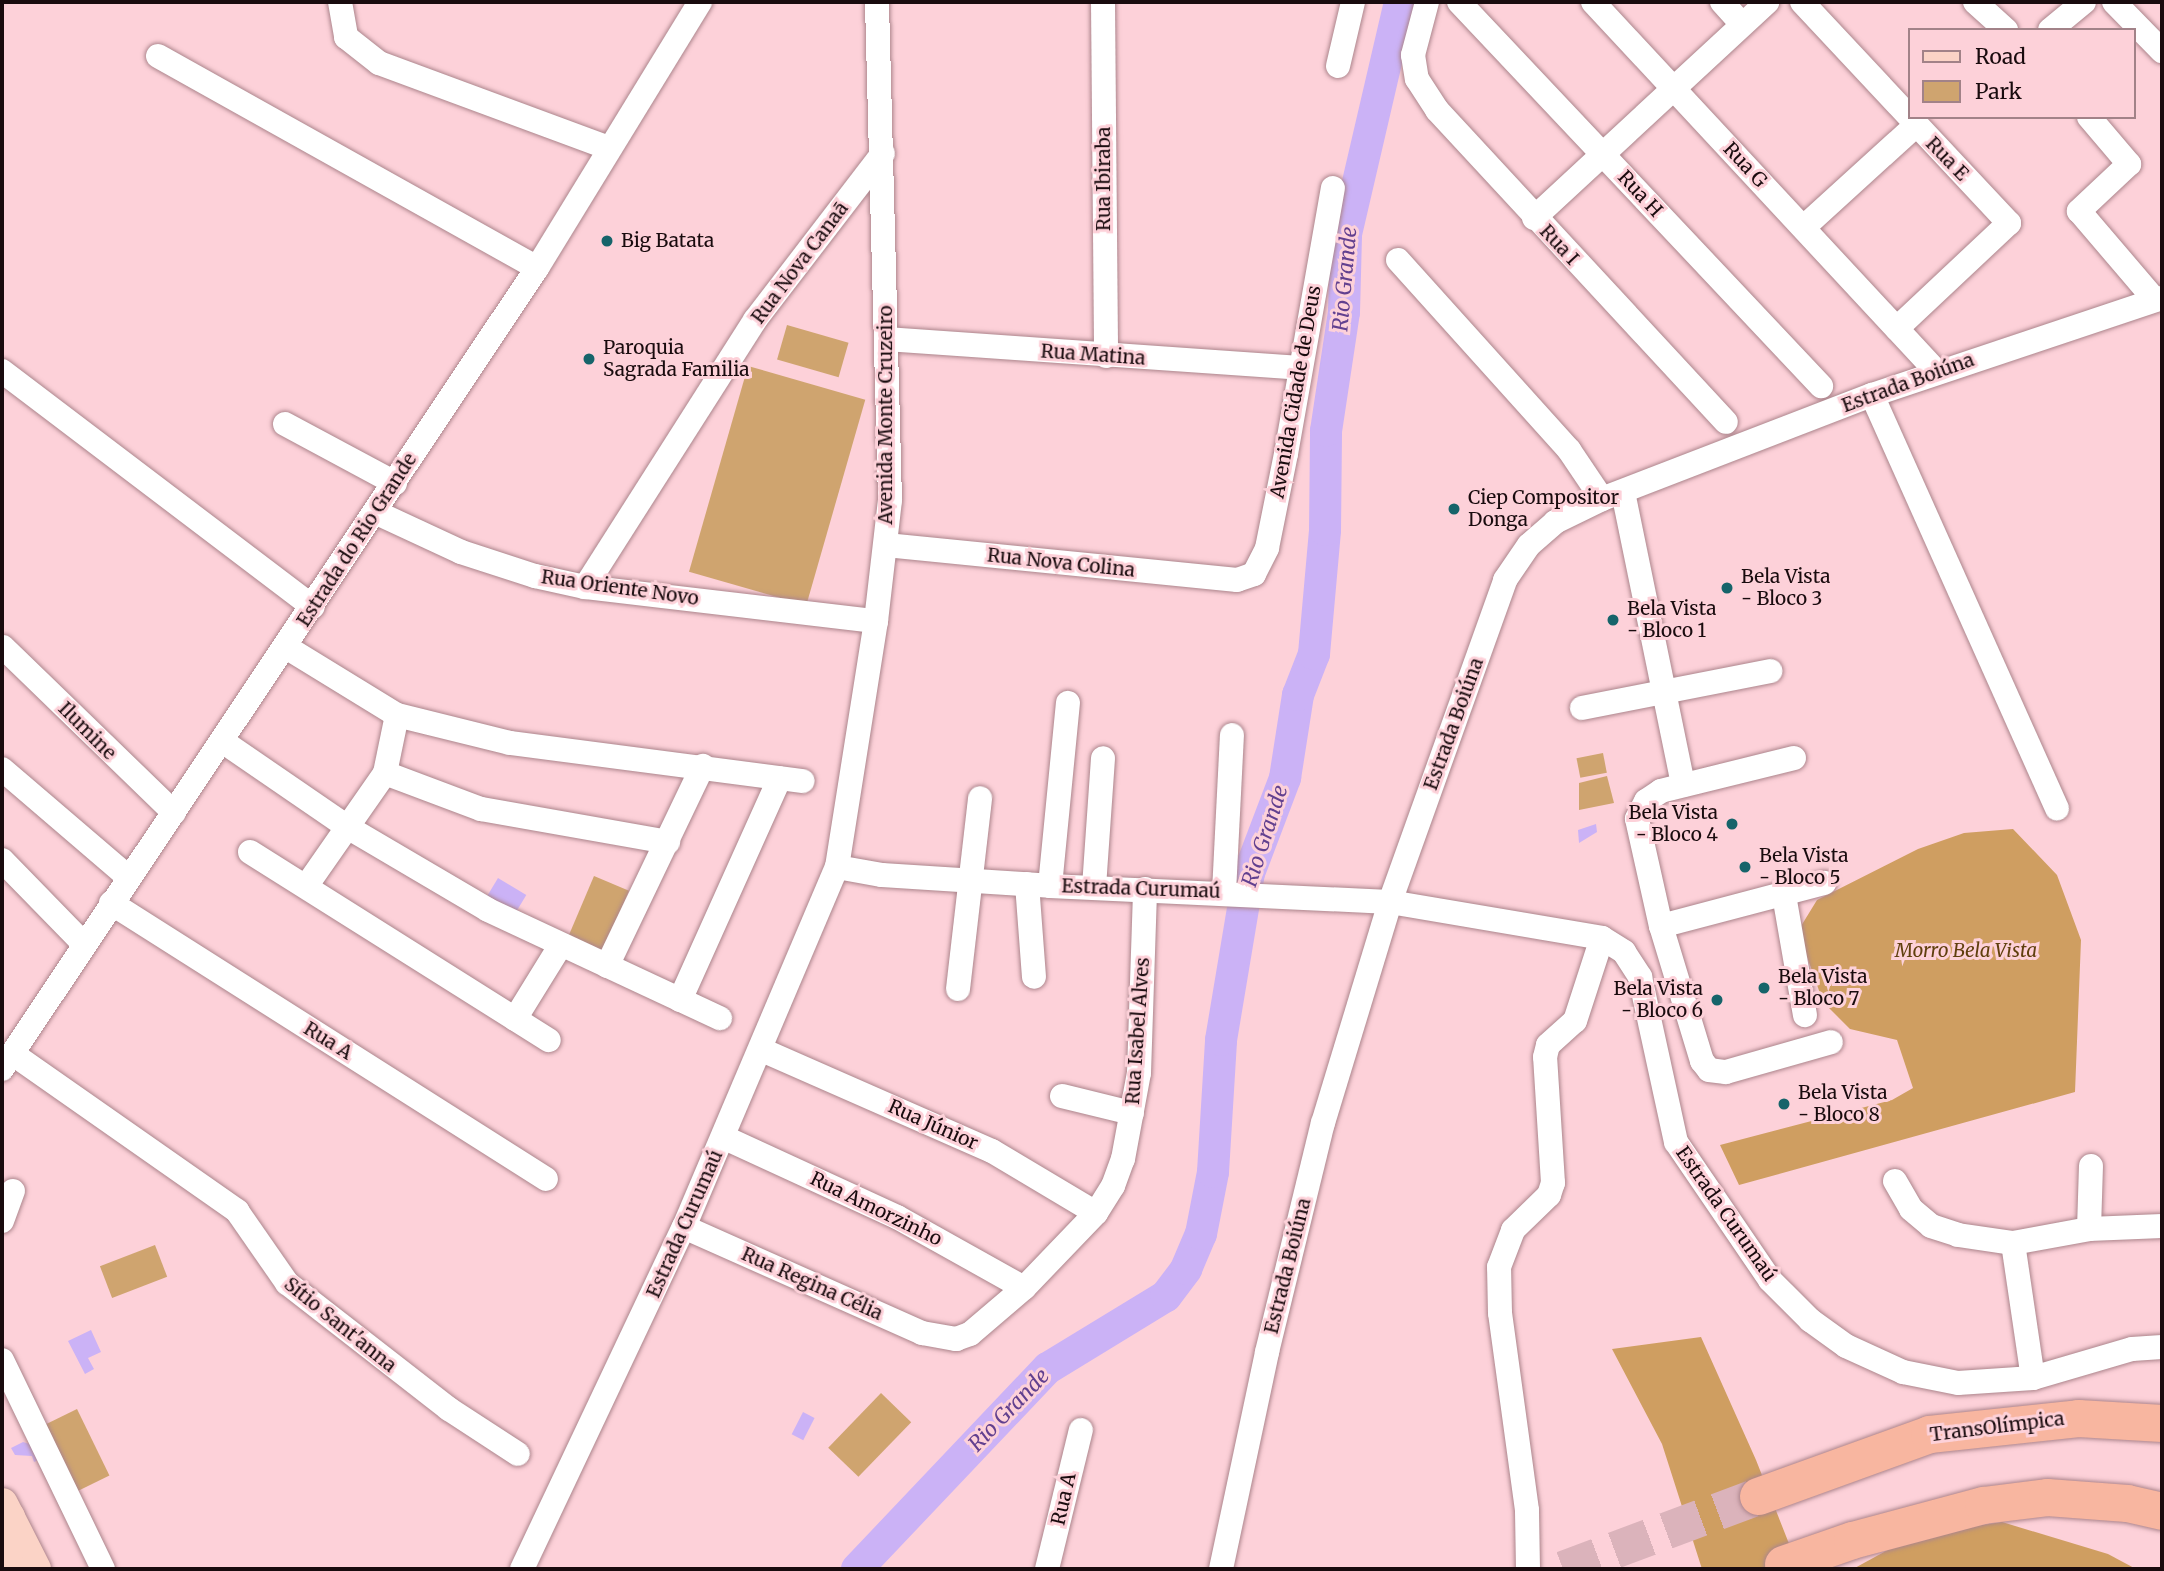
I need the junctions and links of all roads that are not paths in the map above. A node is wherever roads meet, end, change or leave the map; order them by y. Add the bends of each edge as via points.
1 (340, 2) edge
2 (877, 2) edge
3 (1103, 2) edge
4 (1353, 2) edge
5 (1427, 2) edge
6 (1459, 2) edge
7 (1593, 2) edge
8 (1722, 2) edge
9 (1767, 2) edge
10 (1802, 2) edge
11 (1975, 2) edge
12 (2084, 2) edge
13 (2115, 2) edge
14 (691, 4) edge
15 (1742, 23) junction
16 (2004, 28) edge
17 (2052, 28) edge
18 (2162, 51) edge
19 (158, 57) dead end
20 (1338, 66) dead end
21 (1673, 88) junction
22 (2092, 119) edge
23 (1915, 126) junction
24 (610, 148) junction
25 (883, 153) junction
26 (1602, 154) junction
27 (1333, 188) dead end
28 (1534, 218) junction
29 (1804, 227) junction
30 (1398, 260) dead end
31 (537, 268) junction
32 (2159, 299) edge
33 (1897, 328) junction
34 (887, 339) junction
35 (1106, 356) junction
36 (1299, 368) junction
37 (2, 371) edge
38 (1937, 372) junction
39 (1821, 386) dead end
40 (1872, 395) junction
41 (1726, 422) dead end
42 (285, 424) dead end
43 (395, 482) junction
44 (1612, 496) junction
45 (375, 512) junction
46 (886, 545) junction
47 (1237, 580) joint
48 (585, 587) junction
49 (313, 607) junction
50 (876, 621) junction
51 (3, 647) edge
52 (286, 647) junction
53 (1770, 671) dead end
54 (1663, 692) junction
55 (1068, 704) dead end
56 (1582, 708) dead end
57 (397, 715) junction
58 (1232, 735) dead end
59 (222, 741) junction
60 (1103, 758) dead end
61 (1794, 758) dead end
62 (703, 766) junction
63 (2, 769) edge
64 (386, 774) junction
65 (1683, 785) junction
66 (980, 798) dead end
67 (2057, 808) dead end
68 (174, 813) junction
69 (349, 828) junction
70 (668, 842) junction
71 (250, 852) dead end
72 (2, 860) edge
73 (837, 867) junction
74 (129, 878) junction
75 (968, 879) junction
76 (1824, 883) dead end
77 (307, 885) junction
78 (1039, 885) junction
79 (1094, 887) junction
80 (1145, 889) junction
81 (1229, 892) junction
82 (1784, 895) junction
83 (1390, 902) junction
84 (111, 903) junction
85 (1661, 926) junction
86 (1602, 938) junction
87 (83, 943) junction
88 (561, 946) junction
89 (607, 966) junction
90 (1034, 978) dead end
91 (958, 989) dead end
92 (680, 1000) junction
93 (1805, 1015) dead end
94 (515, 1018) junction
95 (720, 1018) dead end
96 (550, 1040) dead end
97 (1831, 1042) dead end
98 (762, 1050) junction
99 (7, 1061) edge
100 (1062, 1096) dead end
101 (1132, 1113) junction
102 (723, 1137) junction
103 (2091, 1166) dead end
104 (546, 1178) dead end
105 (1895, 1181) dead end
106 (13, 1191) dead end
107 (1096, 1213) junction
108 (2, 1221) edge
109 (2162, 1226) edge
110 (684, 1227) junction
111 (2089, 1229) junction
112 (2013, 1243) junction
113 (1024, 1288) junction
114 (941, 1338) joint
115 (2162, 1347) edge
116 (2, 1360) edge
117 (2033, 1378) junction
118 (2162, 1423) edge
119 (1080, 1430) dead end
120 (519, 1454) dead end
121 (1758, 1496) tunnel mouth
122 (5, 1510) edge
123 (2162, 1511) edge
124 (1783, 1564) dead end
125 (2, 1566) edge
126 (35, 1569) edge
127 (103, 1569) edge
128 (522, 1569) edge
129 (1047, 1569) edge
130 (1221, 1569) edge
131 (1528, 1569) edge

1 - 24 street via 346,37 379,63
2 - 25 street, Avenida Monte Cruzeiro
3 - 35 street, Rua Ibiraba
4 - 20 street
5 - 28 street, Rua I via 1413,55 1417,79 1437,110
6 - 26 street, Rua H
7 - 21 street, Rua G
8 - 15 street
9 - 15 street
10 - 23 street, Rua E
11 - 16 street
12 - 17 street
13 - 18 street
14 - 24 street, Estrada do Rio Grande
15 - 21 street
19 - 31 street
21 - 26 street
21 - 29 street, Rua G
22 - 32 street via 2129,164 2079,211
23 - 29 street
23 - 33 street, Rua E via 2008,223
24 - 31 street, Estrada do Rio Grande
25 - 34 street, Avenida Monte Cruzeiro
25 - 48 street, Rua Nova Canaã via 755,320
26 - 28 street
26 - 39 street, Rua H
27 - 36 street, Avenida Cidade de Deus
28 - 41 street, Rua I
29 - 33 street, Rua G
30 - 44 street
31 - 43 street, Estrada do Rio Grande
32 - 38 street, Estrada Boiúna
33 - 38 street, Rua G
34 - 35 street, Rua Matina
34 - 46 street, Avenida Monte Cruzeiro via 890,462
35 - 36 street, Rua Matina
36 - 47 street, Avenida Cidade de Deus via 1267,548 1254,574
37 - 49 street
38 - 40 street, Estrada Boiúna
40 - 44 street, Estrada Boiúna
40 - 67 street
42 - 43 street
43 - 45 street, Estrada do Rio Grande
44 - 54 street
44 - 83 street, Estrada Boiúna via 1555,522 1529,545 1505,580
45 - 48 street, Rua Oriente Novo via 461,552
45 - 49 street, Estrada do Rio Grande
46 - 47 street, Rua Nova Colina
46 - 50 street, Avenida Monte Cruzeiro
48 - 50 street, Rua Oriente Novo
49 - 52 street, Estrada do Rio Grande
50 - 73 street, Avenida Monte Cruzeiro
51 - 68 street, Ilumine
52 - 57 street
52 - 59 street, Estrada do Rio Grande
53 - 54 street
54 - 56 street
54 - 65 street
55 - 78 street
57 - 62 street via 510,743
57 - 64 street
58 - 81 street
59 - 68 street, Estrada do Rio Grande
59 - 69 street
60 - 79 street
61 - 65 street
62 - 70 street
62 - 92 street via 792,779
63 - 74 street
64 - 69 street
64 - 70 street via 481,809
65 - 85 street via 1646,800 1637,819
66 - 75 street
68 - 74 street, Estrada do Rio Grande
69 - 77 street
69 - 88 street via 488,910
70 - 89 street
71 - 77 street
72 - 87 street
73 - 75 street, Estrada Curumaú via 883,875
73 - 98 street, Estrada Curumaú
74 - 84 street, Estrada do Rio Grande
75 - 78 street, Estrada Curumaú
75 - 91 street
76 - 82 street
77 - 94 street
78 - 79 street, Estrada Curumaú
78 - 90 street
79 - 80 street, Estrada Curumaú
80 - 81 street, Estrada Curumaú
80 - 101 street, Rua Isabel Alves via 1139,1073
81 - 83 street, Estrada Curumaú
82 - 85 street
82 - 93 street
83 - 86 street, Estrada Curumaú
83 - 130 street, Estrada Boiúna via 1323,1123 1267,1352
84 - 87 street, Estrada do Rio Grande
84 - 104 street, Rua A
85 - 97 street via 1702,1061 1709,1070 1726,1072
86 - 117 street, Estrada Curumaú via 1624,951 1640,977 1676,1142 1770,1280 1837,1340 1903,1372 1958,1383
86 - 131 street via 1575,1021 1548,1045 1545,1057 1553,1182 1549,1195 1513,1230 1499,1267 1500,1313 1527,1510
87 - 99 street, Estrada do Rio Grande
88 - 89 street
88 - 94 street
89 - 92 street
92 - 95 street
94 - 96 street
98 - 102 street, Estrada Curumaú
98 - 107 street, Rua Júnior via 992,1151
99 - 120 street, Sítio Sant'anna via 237,1211 287,1283 449,1409
100 - 101 street
101 - 107 street, Rua Isabel Alves via 1123,1160
102 - 110 street, Estrada Curumaú
102 - 113 street, Rua Amorzinho via 897,1217
103 - 111 street
105 - 112 street via 1912,1209 1931,1226
106 - 108 street
107 - 113 street, Rua Isabel Alves
109 - 111 street
110 - 114 street, Rua Regina Célia
110 - 128 street, Estrada Curumaú
111 - 112 street
112 - 117 street
113 - 114 street, Rua Isabel Alves via 970,1334
115 - 117 street, Estrada Curumaú via 2132,1349
116 - 127 street
118 - 121 highway, TransOlímpica via 2078,1418 1929,1434
119 - 129 street, Rua A
122 - 125 main road via 9,1549
122 - 126 main road
123 - 124 highway via 2127,1503 2047,1497 1983,1505

